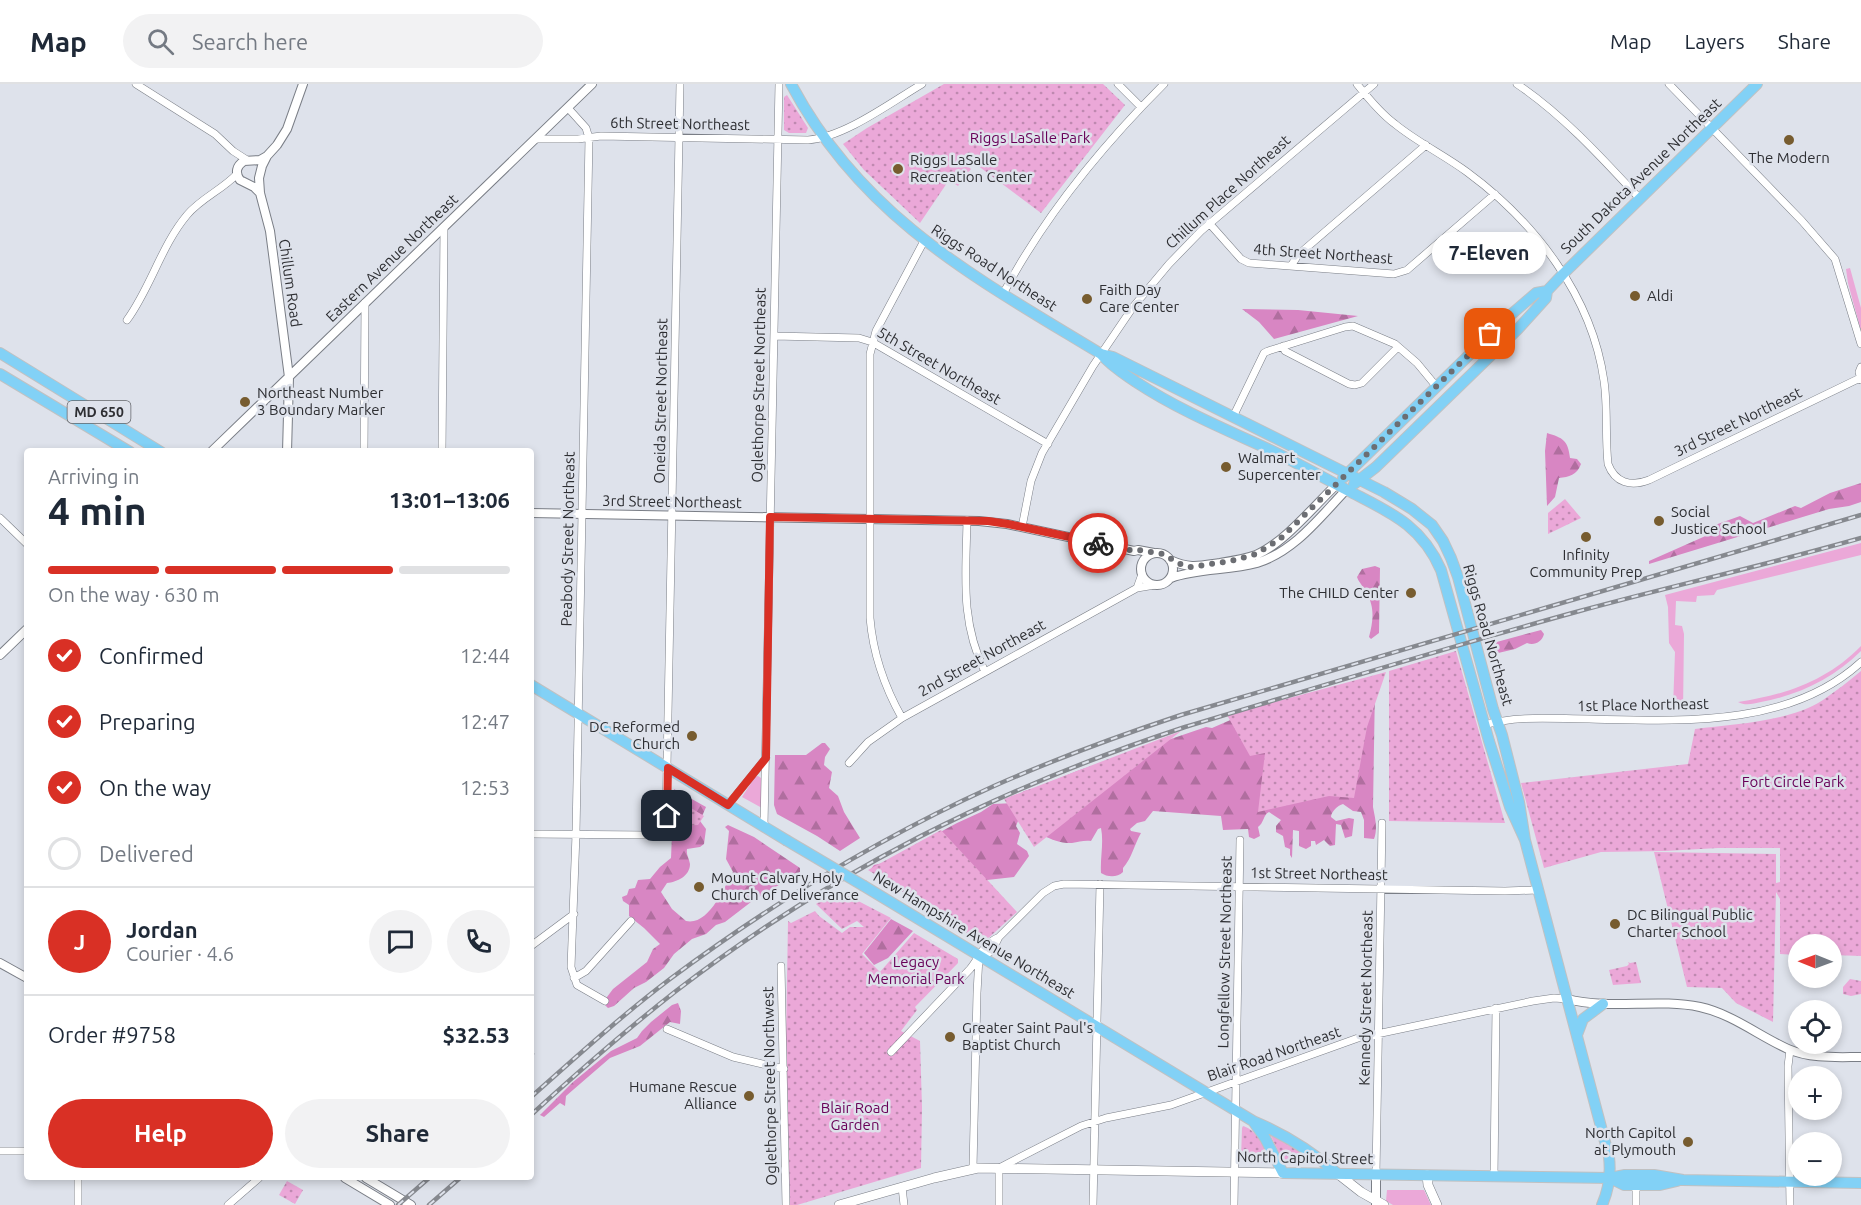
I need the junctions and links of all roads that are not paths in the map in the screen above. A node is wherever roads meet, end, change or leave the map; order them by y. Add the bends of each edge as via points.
1 (136, 84) edge
2 (303, 84) edge
3 (592, 84) edge
4 (680, 84) edge
5 (779, 84) edge
6 (791, 84) edge
7 (922, 84) edge
8 (1118, 84) edge
9 (1164, 84) edge
10 (1357, 84) edge
11 (1374, 84) edge
12 (1517, 84) edge
13 (1669, 84) edge
14 (1757, 84) edge
15 (1364, 93) junction
16 (1141, 107) junction
17 (568, 108) junction
18 (1711, 129) junction
19 (589, 138) junction
20 (680, 138) junction
21 (824, 138) junction
22 (536, 139) junction
23 (777, 139) junction
24 (1426, 145) junction
25 (233, 151) junction
26 (267, 156) junction
27 (250, 160) junction
28 (238, 170) junction
29 (260, 174) junction
30 (228, 183) junction
31 (246, 183) junction
32 (260, 193) junction
33 (1496, 194) junction
34 (1640, 199) junction
35 (1209, 224) junction
36 (444, 227) junction
37 (924, 241) junction
38 (1291, 267) junction
39 (1563, 274) junction
40 (1547, 291) junction
41 (1003, 294) junction
42 (365, 303) junction
43 (127, 320) dead end
44 (774, 336) junction
45 (872, 342) junction
46 (1861, 344) edge
47 (1283, 346) junction
48 (1398, 347) junction
49 (0, 353) edge
50 (1101, 354) junction
51 (1861, 367) edge
52 (0, 374) edge
53 (289, 377) junction
54 (1861, 379) edge
55 (1436, 386) junction
56 (1233, 417) junction
57 (1048, 444) junction
58 (123, 448) edge
59 (154, 448) edge
60 (215, 448) edge
61 (286, 448) edge
62 (364, 448) edge
63 (442, 448) edge
64 (1346, 475) junction
65 (1359, 481) junction
66 (1341, 488) junction
67 (534, 513) edge
68 (582, 513) junction
69 (673, 515) junction
70 (770, 517) junction
71 (0, 519) edge
72 (870, 519) junction
73 (967, 520) junction
74 (1022, 527) junction
75 (24, 541) edge
76 (1134, 551) junction
77 (1154, 553) junction
78 (1170, 560) junction
79 (1142, 570) junction
80 (1170, 578) junction
81 (1155, 585) junction
82 (1137, 588) junction
83 (24, 632) edge
84 (0, 655) edge
85 (1861, 662) edge
86 (985, 672) junction
87 (534, 688) edge
88 (578, 714) junction
89 (902, 718) junction
90 (1497, 722) junction
91 (1484, 725) junction
92 (766, 758) junction
93 (849, 763) dead end
94 (668, 768) junction
95 (728, 805) junction
96 (1382, 822) dead end
97 (764, 826) junction
98 (534, 834) edge
99 (576, 834) junction
100 (1240, 840) dead end
101 (1525, 840) junction
102 (1100, 884) junction
103 (1239, 886) junction
104 (1381, 889) junction
105 (1538, 890) junction
106 (574, 914) junction
107 (631, 921) dead end
108 (534, 944) edge
109 (980, 957) junction
110 (0, 963) edge
111 (781, 966) dead end
112 (24, 976) edge
113 (574, 978) junction
114 (1567, 999) junction
115 (604, 1001) dead end
116 (1603, 1004) junction
117 (1496, 1008) junction
118 (1097, 1027) junction
119 (667, 1029) dead end
120 (1379, 1033) junction
121 (1576, 1035) junction
122 (1788, 1049) edge
123 (891, 1052) dead end
124 (1790, 1054) edge
125 (1808, 1054) edge
126 (1861, 1057) edge
127 (783, 1070) junction
128 (1236, 1081) junction
129 (1206, 1092) junction
130 (1236, 1110) junction
131 (1095, 1121) junction
132 (1253, 1121) junction
133 (1789, 1132) edge
134 (0, 1151) edge
135 (24, 1151) edge
136 (973, 1168) junction
137 (999, 1168) junction
138 (1094, 1170) junction
139 (1235, 1172) junction
140 (1283, 1173) junction
141 (1338, 1174) junction
142 (1376, 1174) junction
143 (1427, 1175) junction
144 (1494, 1176) junction
145 (1610, 1178) junction
146 (78, 1180) edge
147 (257, 1180) edge
148 (348, 1180) edge
149 (369, 1180) edge
150 (1683, 1180) junction
151 (1788, 1182) edge
152 (1842, 1183) edge
153 (1861, 1183) edge
154 (1636, 1185) junction
155 (1790, 1186) edge
156 (902, 1187) junction
157 (1379, 1203) edge
158 (410, 1204) edge
159 (78, 1205) edge
160 (228, 1205) edge
161 (390, 1205) edge
162 (786, 1205) edge
163 (839, 1205) edge
164 (904, 1205) edge
165 (999, 1205) edge
166 (1093, 1205) edge
167 (1234, 1205) edge
168 (1437, 1205) edge
169 (1602, 1205) edge
170 (1636, 1205) edge
171 (1790, 1205) edge

1 - 25 street via 215,134
2 - 26 street, Chillum Road via 288,129
3 - 17 street, Eastern Avenue Northeast
4 - 20 street, Oneida Street Northeast
5 - 23 street, Oglethorpe Street Northeast
6 - 21 main road, Riggs Road Northeast
7 - 21 street
8 - 16 street
9 - 16 street
10 - 15 street
11 - 15 street, Chillum Place Northeast
12 - 34 street via 1581,137
13 - 18 street
14 - 18 main road, South Dakota Avenue Northeast
15 - 24 street via 1393,123
15 - 35 street, Chillum Place Northeast
16 - 41 street via 1068,191
17 - 19 street via 586,128
17 - 22 street, Eastern Avenue Northeast
18 - 34 main road, South Dakota Avenue Northeast
18 - 46 street via 1835,259
19 - 20 street, 6th Street Northeast
19 - 22 street, 6th Street Northeast
19 - 68 street, Peabody Street Northeast
20 - 23 street, 6th Street Northeast
20 - 69 street, Oneida Street Northeast
21 - 23 street, 6th Street Northeast
21 - 37 main road, Riggs Road Northeast via 876,198
22 - 36 street, Eastern Avenue Northeast
23 - 44 street, Oglethorpe Street Northeast
24 - 33 street
24 - 38 street via 1298,255
25 - 27 street
25 - 28 street
26 - 27 street
26 - 29 street, Chillum Road
27 - 28 street
27 - 29 street via 257,162
28 - 30 street
28 - 31 street
29 - 31 street via 257,181
29 - 32 street, Chillum Road
30 - 31 street
30 - 43 street via 204,198 176,230
31 - 32 street
32 - 53 street, Chillum Road via 270,231
33 - 38 street, 4th Street Northeast via 1399,274
33 - 39 street via 1530,229
34 - 39 main road, South Dakota Avenue Northeast
35 - 38 street, 4th Street Northeast via 1246,262
35 - 50 street, Chillum Place Northeast via 1155,280
36 - 42 street, Eastern Avenue Northeast
36 - 63 street
37 - 41 main road, Riggs Road Northeast
37 - 45 street
39 - 40 main road, South Dakota Avenue Northeast
39 - 54 street, 3rd Street Northeast via 1584,310 1601,366 1608,464 1613,474 1626,483 1649,480
40 - 55 main road, South Dakota Avenue Northeast via 1536,293
40 - 65 main road, South Dakota Avenue Northeast via 1546,298 1518,329
41 - 50 main road, Riggs Road Northeast
42 - 53 street, Eastern Avenue Northeast
42 - 62 street
44 - 45 street, 5th Street Northeast via 859,338
44 - 70 street, Oglethorpe Street Northeast
45 - 57 street, 5th Street Northeast
45 - 72 street
47 - 48 street via 1349,326
47 - 48 street via 1285,351 1356,386
47 - 56 street via 1262,356
48 - 55 street
49 - 59 main road, MD 650
50 - 56 main road, Riggs Road Northeast
50 - 57 street, Chillum Place Northeast
50 - 66 main road, Riggs Road Northeast via 1109,364 1154,393
51 - 54 street
52 - 58 main road, MD 650
53 - 60 street, Eastern Avenue Northeast
53 - 61 street, Chillum Road
55 - 64 main road, South Dakota Avenue Northeast
56 - 64 main road, Riggs Road Northeast
57 - 74 street, Chillum Place Northeast via 1031,481
64 - 65 main road, Riggs Road Northeast
64 - 66 main road, South Dakota Avenue Northeast
65 - 66 main road, South Dakota Avenue Northeast
65 - 90 main road, Riggs Road Northeast via 1412,510 1432,525 1443,541 1458,577
66 - 78 street via 1256,554 1191,567
66 - 80 street via 1306,531 1277,554 1258,562
66 - 91 main road, Riggs Road Northeast via 1385,509 1412,528 1435,558 1450,596
67 - 68 street, 3rd Street Northeast
68 - 69 street, 3rd Street Northeast
68 - 88 street, Peabody Street Northeast
69 - 70 street, 3rd Street Northeast
69 - 94 street, Oneida Street Northeast
70 - 72 street, 3rd Street Northeast
70 - 92 street, Oglethorpe Street Northeast
71 - 75 street
72 - 73 street, 3rd Street Northeast
72 - 89 street via 872,638 884,684
73 - 74 street, 3rd Street Northeast
73 - 86 street via 966,612
74 - 76 street, 3rd Street Northeast
76 - 77 street, 3rd Street Northeast
76 - 79 street
77 - 78 street
77 - 79 street via 1146,558
78 - 80 street
79 - 81 street via 1147,581
79 - 82 street
80 - 81 street
81 - 82 street, 2nd Street Northeast
82 - 86 street, 2nd Street Northeast
83 - 84 street
85 - 90 street, 1st Place Northeast via 1814,694 1747,713 1684,721 1522,718
86 - 89 street, 2nd Street Northeast
87 - 88 main road, New Hampshire Avenue Northeast
88 - 94 main road, New Hampshire Avenue Northeast
88 - 99 street, Peabody Street Northeast
89 - 93 street, 2nd Street Northeast via 868,742
90 - 91 street, 1st Place Northeast
90 - 101 main road, Riggs Road Northeast
91 - 101 main road, Riggs Road Northeast via 1510,807
92 - 95 street
92 - 97 street, Oglethorpe Street Northeast
94 - 95 main road, New Hampshire Avenue Northeast
94 - 99 street, Oneida Street Northeast via 667,816 658,831 648,835
95 - 97 main road, New Hampshire Avenue Northeast
96 - 104 street, Kennedy Street Northeast
97 - 109 main road, New Hampshire Avenue Northeast, bridge
98 - 99 street
99 - 106 street, Peabody Street Northeast
100 - 103 street, Longfellow Street Northeast
101 - 105 main road, Riggs Road Northeast
102 - 103 street, 1st Street Northeast
102 - 109 street via 1068,883 1050,888 999,937 992,951
102 - 118 street
103 - 104 street, 1st Street Northeast
103 - 128 street, Longfellow Street Northeast
104 - 105 street, 1st Street Northeast
104 - 120 street, Kennedy Street Northeast
105 - 114 main road, Riggs Road Northeast
106 - 108 street
106 - 113 street, Peabody Street Northeast
107 - 113 street via 586,971
109 - 118 main road, New Hampshire Avenue Northeast
109 - 123 street
109 - 136 street
110 - 112 street
111 - 127 street, Oglethorpe Street Northwest
113 - 115 street via 577,985
114 - 116 street
114 - 117 street, Blair Road Northeast
114 - 121 main road, Riggs Road Northeast
116 - 121 main road via 1583,1019
116 - 122 street via 1702,1008
117 - 120 street, Blair Road Northeast
117 - 144 street
118 - 129 main road, New Hampshire Avenue Northeast
118 - 131 street
119 - 127 street via 733,1058
120 - 128 street, Blair Road Northeast
120 - 142 street, Kennedy Street Northeast
121 - 145 main road, Riggs Road Northeast via 1609,1157
124 - 133 street
125 - 126 street
127 - 162 street, Oglethorpe Street Northwest
128 - 129 street, Blair Road Northeast
128 - 130 street, Longfellow Street Northeast
129 - 130 main road, New Hampshire Avenue Northeast
129 - 131 street, Blair Road Northeast via 1164,1107
130 - 132 main road, New Hampshire Avenue Northeast
130 - 139 street, Longfellow Street Northeast
131 - 137 street, Blair Road Northeast
131 - 138 street
132 - 140 main road
132 - 141 main road, New Hampshire Avenue Northeast via 1317,1156
134 - 135 street
136 - 137 main road, North Capitol Street
136 - 156 main road, North Capitol Street
137 - 138 main road, North Capitol Street
137 - 165 street
138 - 139 main road, North Capitol Street
138 - 166 street
139 - 140 main road, North Capitol Street
139 - 167 street, Longfellow Street Northeast
140 - 141 main road, North Capitol Street
141 - 142 main road, North Capitol Street
141 - 157 main road
142 - 143 main road, North Capitol Street
142 - 157 street
143 - 144 main road, North Capitol Street
143 - 168 main road
144 - 145 main road, North Capitol Street
145 - 150 main road via 1654,1175
145 - 154 main road via 1624,1185
145 - 169 main road
146 - 159 street
147 - 160 street
148 - 161 street
149 - 158 street
150 - 151 main road
150 - 154 main road
152 - 153 main road
154 - 170 street
155 - 171 street
156 - 163 main road, North Capitol Street
156 - 164 street

